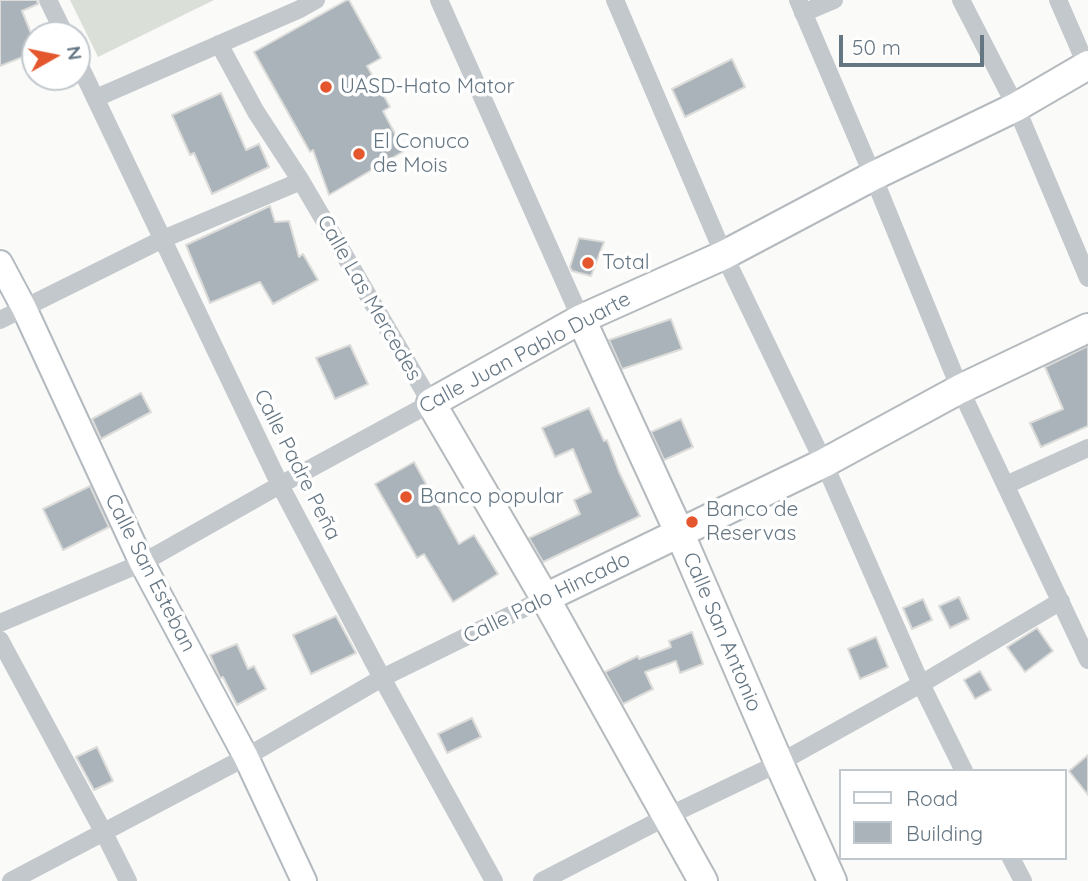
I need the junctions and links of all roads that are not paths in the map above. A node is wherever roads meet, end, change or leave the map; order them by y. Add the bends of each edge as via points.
1 (48, 0) edge
2 (317, 0) edge
3 (439, 0) edge
4 (615, 0) edge
5 (834, 0) edge
6 (961, 0) edge
7 (1058, 0) edge
8 (297, 5) edge
9 (801, 6) edge
10 (58, 21) edge
11 (219, 44) junction
12 (1087, 67) edge
13 (91, 88) edge
14 (96, 98) junction
15 (1016, 107) junction
16 (873, 176) junction
17 (300, 181) junction
18 (163, 239) junction
19 (724, 255) junction
20 (0, 263) edge
21 (1088, 278) edge
22 (24, 308) junction
23 (581, 319) junction
24 (0, 320) edge
25 (1088, 328) edge
26 (960, 389) junction
27 (431, 403) junction
28 (1088, 448) edge
29 (824, 463) junction
30 (280, 485) junction
31 (1006, 485) junction
32 (680, 534) junction
33 (142, 563) junction
34 (545, 598) junction
35 (1061, 601) junction
36 (0, 623) edge
37 (0, 640) edge
38 (1088, 660) edge
39 (382, 678) junction
40 (921, 684) junction
41 (246, 757) junction
42 (779, 763) junction
43 (963, 769) edge
44 (666, 817) junction
45 (104, 833) junction
46 (1012, 860) edge
47 (11, 881) edge
48 (128, 881) edge
49 (304, 881) edge
50 (495, 881) edge
51 (542, 881) edge
52 (703, 881) edge
53 (832, 881) edge
54 (1023, 881) edge

1 - 10 street
2 - 8 street
3 - 23 street, Calle San Antonio
4 - 19 street
5 - 9 street
6 - 15 street
7 - 12 street
8 - 11 street
9 - 16 street
11 - 14 street
11 - 17 street, Calle Las Mercedes
12 - 15 main road, Calle Juan Pablo Duarte
13 - 14 street, Calle Padre Peña
14 - 18 street, Calle Padre Peña
15 - 16 main road, Calle Juan Pablo Duarte
15 - 21 street
16 - 19 main road, Calle Juan Pablo Duarte
16 - 26 street
17 - 18 street
17 - 27 street, Calle Las Mercedes
18 - 22 street
18 - 30 street, Calle Padre Peña
19 - 23 main road, Calle Juan Pablo Duarte
19 - 29 street
20 - 22 street, Calle San Esteban
22 - 24 street
22 - 33 street, Calle San Esteban
23 - 27 main road, Calle Juan Pablo Duarte
23 - 32 main road, Calle San Antonio
25 - 26 main road, Calle Palo Hincado
26 - 29 main road, Calle Palo Hincado
26 - 31 street
27 - 30 street, Calle Juan Pablo Duarte
27 - 34 main road, Calle Las Mercedes
28 - 31 street
29 - 32 main road, Calle Palo Hincado
29 - 40 street
30 - 33 street, Calle Juan Pablo Duarte
30 - 39 street, Calle Padre Peña
31 - 35 street
32 - 34 main road, Calle Palo Hincado
32 - 42 main road, Calle San Antonio
33 - 36 street, Calle Juan Pablo Duarte
33 - 41 street, Calle San Esteban
34 - 39 street, Calle Palo Hincado
34 - 44 main road, Calle Las Mercedes
35 - 38 street
35 - 40 street
37 - 45 street
39 - 41 street, Calle Palo Hincado
39 - 50 street, Calle Padre Peña
40 - 42 street
40 - 43 street
41 - 45 street, Calle Palo Hincado
41 - 49 street, Calle San Esteban
42 - 44 street
42 - 53 main road, Calle San Antonio
44 - 51 street
44 - 52 main road, Calle Las Mercedes
45 - 47 street, Calle Palo Hincado
45 - 48 street
46 - 54 street

